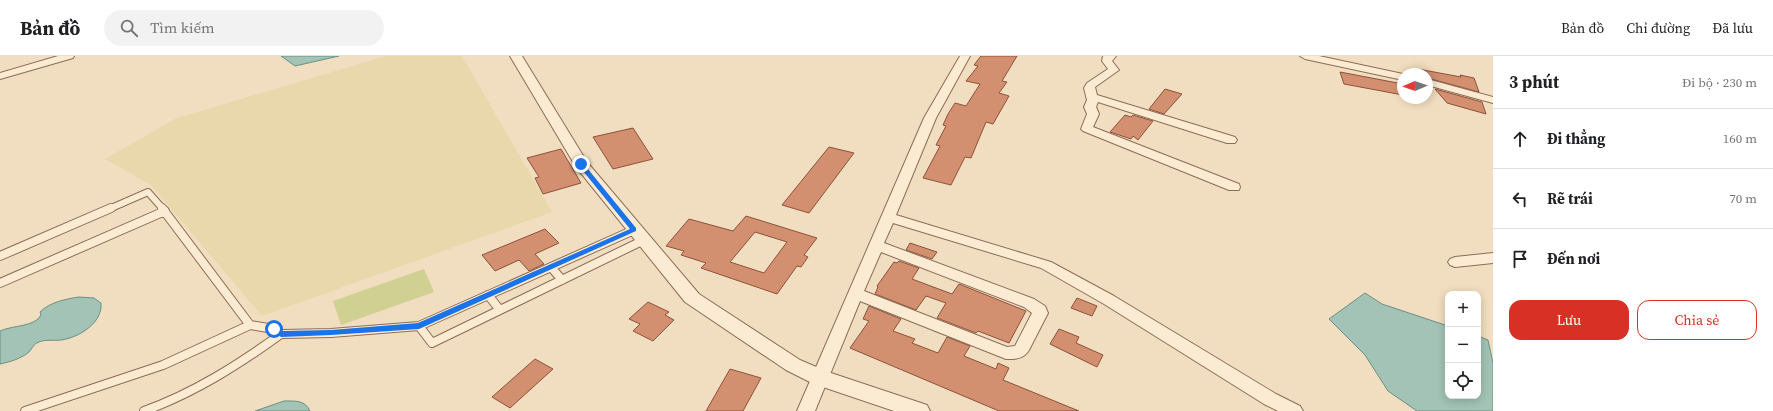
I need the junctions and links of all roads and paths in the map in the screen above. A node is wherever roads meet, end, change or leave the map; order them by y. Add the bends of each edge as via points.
1 (69, 56) edge
2 (516, 56) edge
3 (965, 56) edge
4 (1111, 56) edge
5 (1305, 56) edge
6 (0, 76) edge
7 (1397, 76) edge
8 (1433, 84) edge
9 (1092, 97) junction
10 (1493, 100) edge
11 (1231, 140) dead end
12 (1234, 187) dead end
13 (165, 211) junction
14 (889, 217) junction
15 (639, 235) junction
16 (877, 245) junction
17 (0, 256) edge
18 (1493, 258) edge
19 (1455, 262) dead end
20 (551, 267) junction
21 (562, 280) junction
22 (0, 283) edge
23 (856, 294) junction
24 (488, 295) junction
25 (500, 310) junction
26 (250, 325) junction
27 (419, 326) junction
28 (281, 334) junction
29 (821, 378) junction
30 (25, 411) edge
31 (144, 411) edge
32 (806, 411) edge
33 (919, 411) edge
34 (1294, 411) edge

1 - 6 street
2 - 15 street via 581,164
3 - 14 street via 930,118
4 - 9 street via 1107,61 1114,70 1091,85 1089,88
5 - 7 street
8 - 10 street
9 - 11 street
9 - 12 street via 1090,107 1093,117 1087,129 1091,132
13 - 17 lane via 148,192
13 - 22 lane
13 - 26 lane
14 - 16 street
14 - 34 street via 1046,265
15 - 20 lane
15 - 21 lane
15 - 29 street via 692,298 793,366
16 - 23 street
16 - 23 street via 1028,303 1040,313 1021,350 1006,353
18 - 19 street
20 - 21 lane
20 - 24 lane
21 - 25 lane
23 - 29 street
24 - 25 lane
24 - 27 lane
25 - 27 lane via 432,343
26 - 28 lane via 274,329
26 - 30 lane via 163,365
27 - 28 lane
28 - 31 lane via 238,365 195,390
29 - 32 street
29 - 33 street

